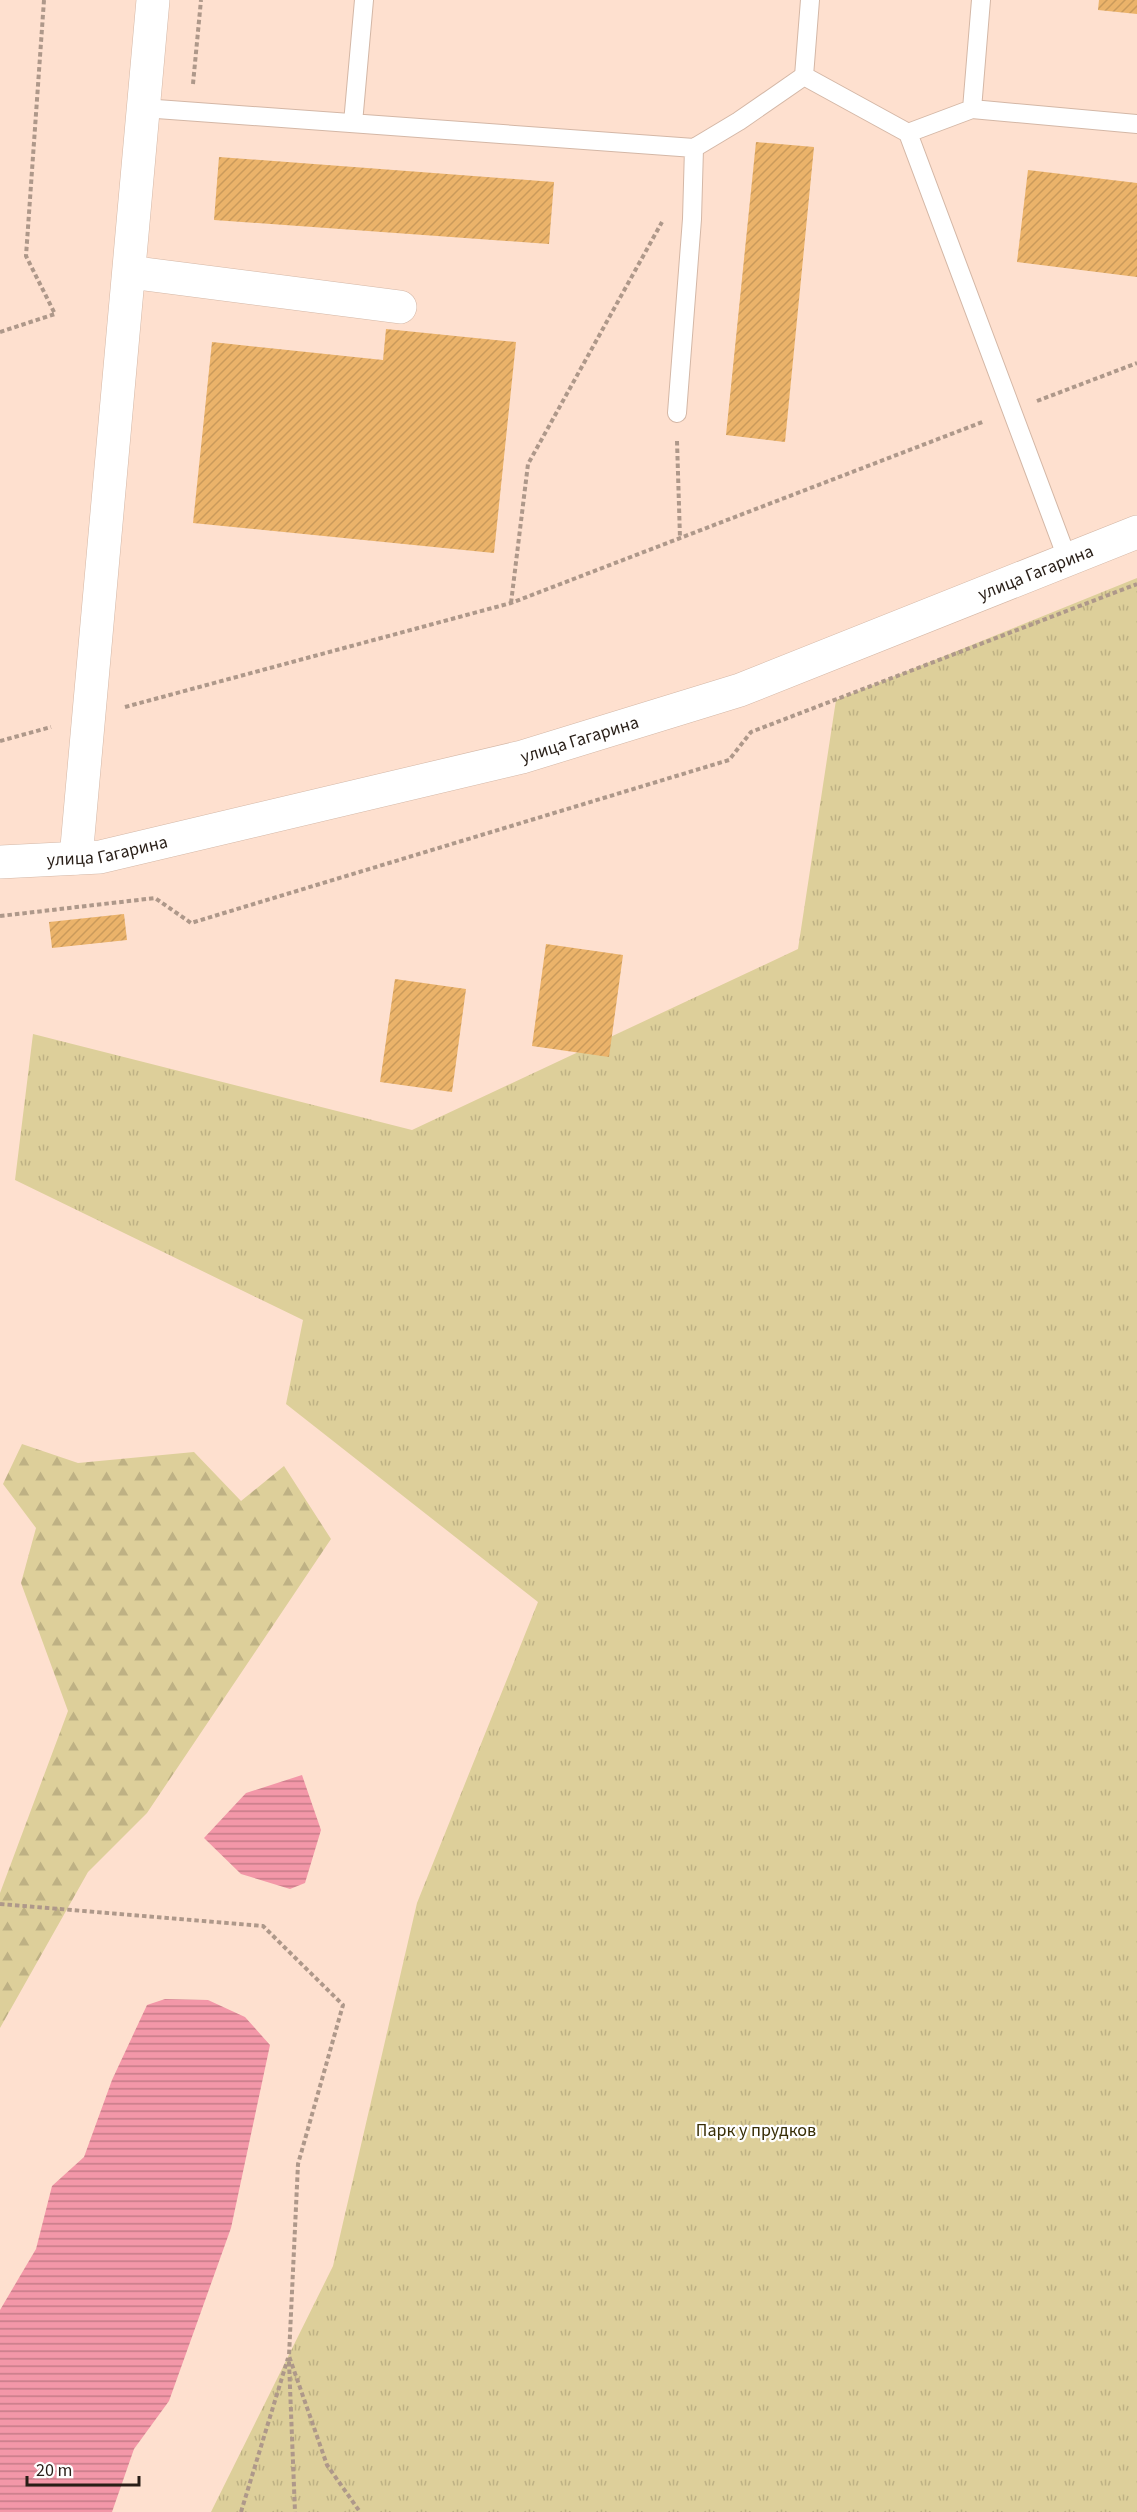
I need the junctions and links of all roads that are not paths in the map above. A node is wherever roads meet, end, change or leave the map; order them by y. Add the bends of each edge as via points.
1 (153, 0) edge
2 (364, 0) edge
3 (810, 0) edge
4 (981, 0) edge
5 (804, 76) junction
6 (143, 108) junction
7 (972, 109) junction
8 (353, 123) junction
9 (1137, 124) edge
10 (908, 133) junction
11 (694, 148) junction
12 (129, 272) junction
13 (400, 307) dead end
14 (677, 414) road end
15 (1137, 532) edge
16 (1067, 558) junction
17 (76, 858) junction
18 (0, 862) edge

1 - 6 street
2 - 8 lane
3 - 5 lane
4 - 7 lane
5 - 10 lane
5 - 11 lane
6 - 8 lane
6 - 12 street
7 - 9 lane
7 - 10 lane
8 - 11 lane
10 - 16 lane
11 - 14 lane
12 - 13 street
12 - 17 street
15 - 16 street, улица Гагарина
16 - 17 street, улица Гагарина via 740,690 522,757 111,854
17 - 18 street, улица Гагарина

